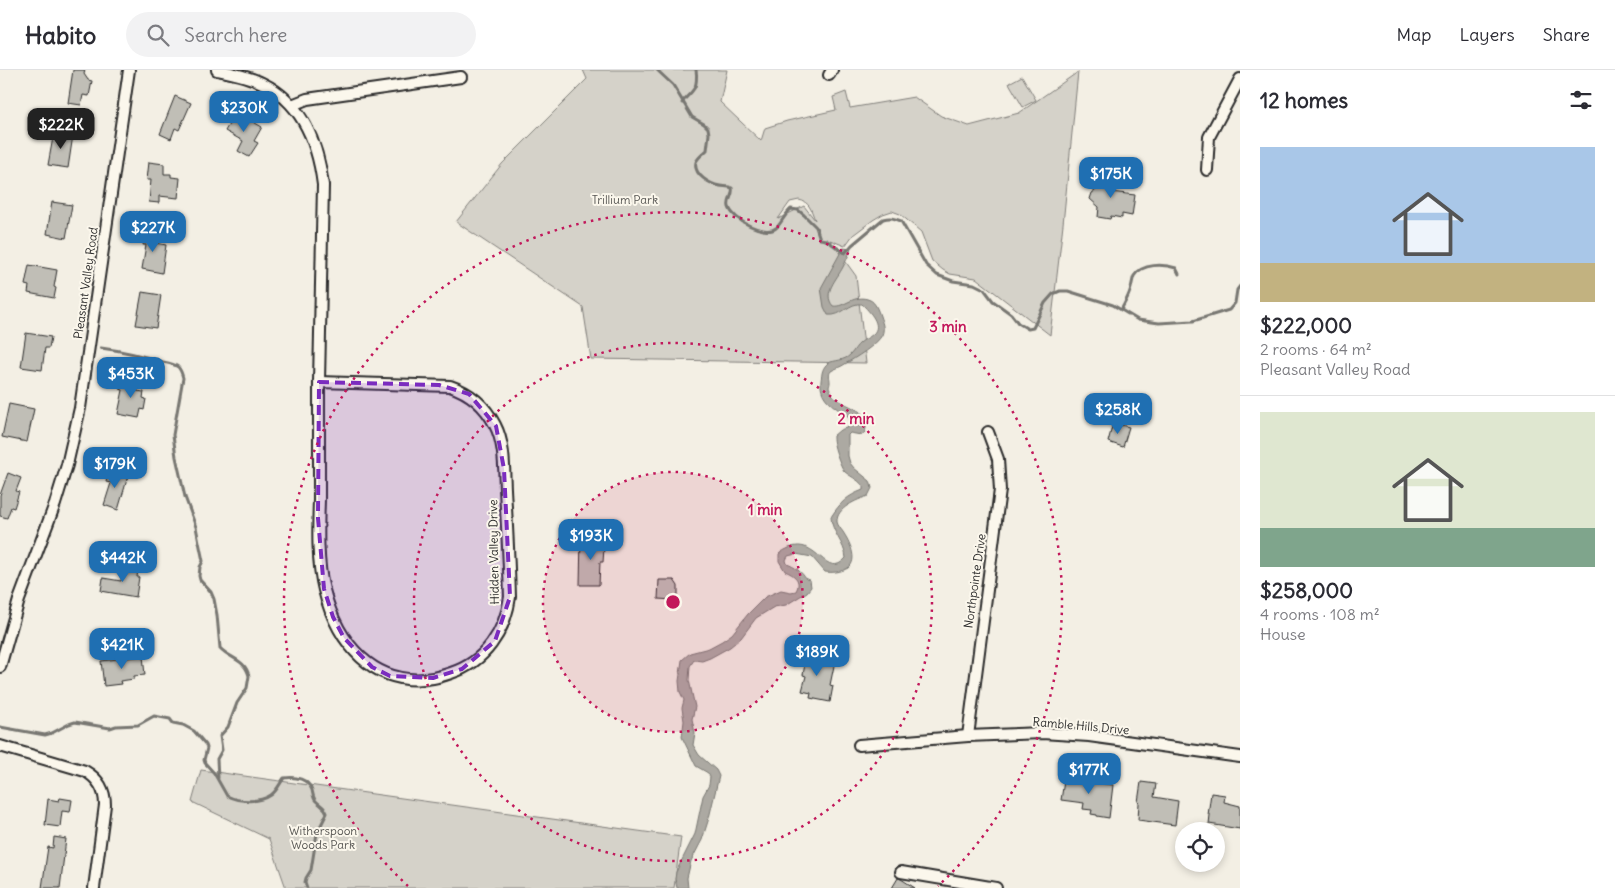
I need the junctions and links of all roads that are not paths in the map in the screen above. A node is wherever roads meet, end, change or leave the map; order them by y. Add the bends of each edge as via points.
1 (129, 70) edge
2 (217, 70) edge
3 (461, 77) dead end
4 (1240, 79) edge
5 (292, 105) junction
6 (1207, 170) dead end
7 (320, 382) junction
8 (988, 432) dead end
9 (0, 668) edge
10 (968, 736) junction
11 (858, 745) dead end
12 (0, 746) edge
13 (1240, 757) edge
14 (901, 872) dead end
15 (94, 888) edge
16 (996, 888) edge

1 - 9 street, Pleasant Valley Road via 79,416 65,473 19,600
2 - 5 street, Hidden Valley Drive via 261,82
3 - 5 street via 307,99
4 - 6 street via 1209,137
5 - 7 street, Hidden Valley Drive via 315,146 323,185
7 - 7 street, Hidden Valley Drive via 450,386 478,401 496,426 504,468 510,597 505,620 495,641 462,670 433,678 390,676 357,654 333,618 324,589 320,555
8 - 10 street, Northpointe Drive via 998,459 1000,490
10 - 11 street, Ramble Hills Drive
10 - 13 street, Ramble Hills Drive via 1042,733 1089,736
12 - 15 street via 85,771 100,784 105,805
14 - 16 street

